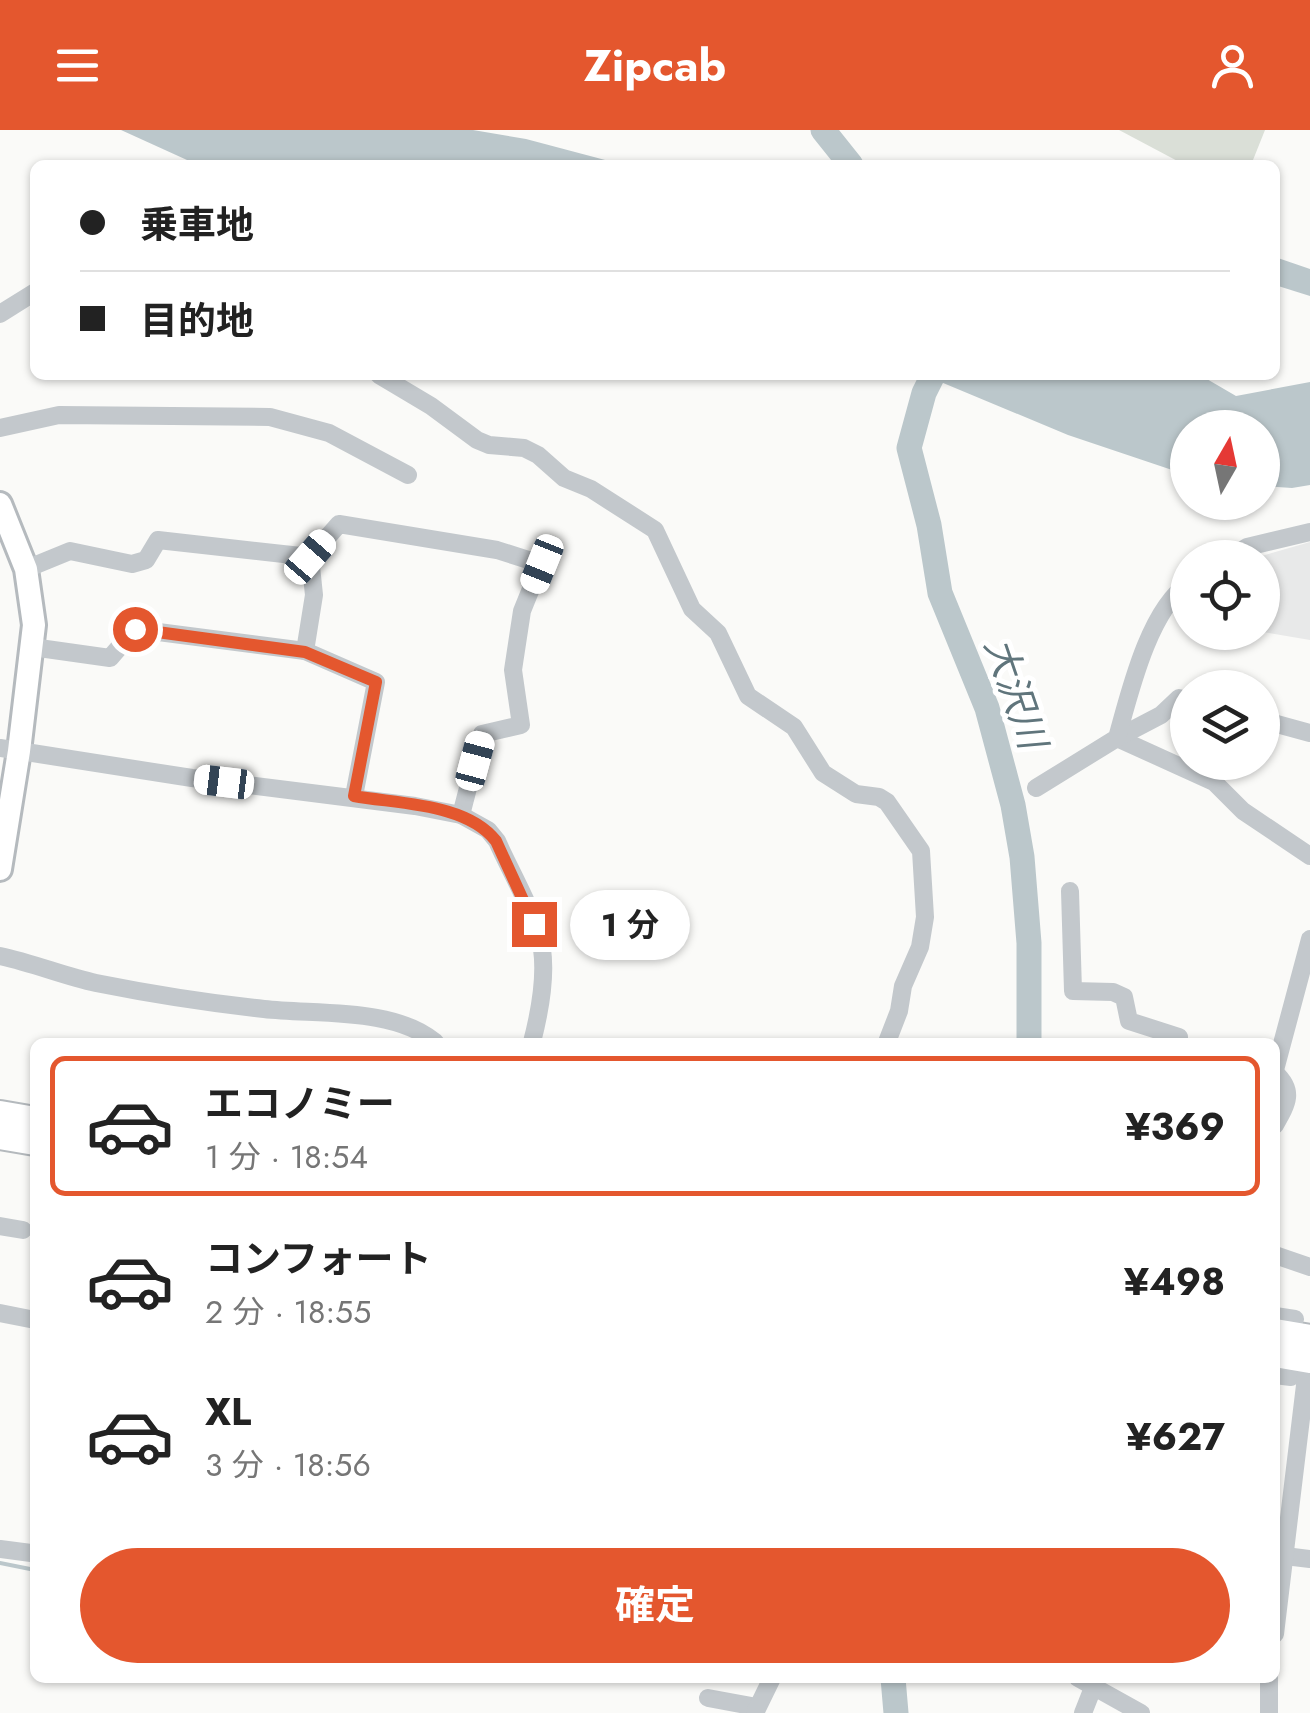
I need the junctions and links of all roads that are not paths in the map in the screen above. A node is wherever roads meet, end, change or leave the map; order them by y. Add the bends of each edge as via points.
1 (30, 295) edge
2 (0, 314) edge
3 (387, 380) edge
4 (0, 428) edge
5 (408, 475) dead end
6 (0, 504) edge
7 (1310, 532) edge
8 (1276, 540) edge
9 (310, 557) junction
10 (26, 568) junction
11 (1170, 600) edge
12 (32, 647) junction
13 (305, 652) junction
14 (1170, 706) edge
15 (1280, 725) edge
16 (1310, 733) edge
17 (1117, 738) junction
18 (10, 750) edge
19 (1036, 788) dead end
20 (354, 796) junction
21 (461, 815) junction
22 (3, 832) edge
23 (1310, 856) edge
24 (0, 868) edge
25 (1070, 892) dead end
26 (1310, 939) edge
27 (0, 956) edge
28 (428, 1038) edge
29 (533, 1038) edge
30 (889, 1038) edge
31 (1179, 1038) edge
32 (1280, 1053) edge
33 (1280, 1078) edge
34 (0, 1115) edge
35 (1280, 1117) edge
36 (30, 1119) edge
37 (0, 1135) edge
38 (30, 1140) edge
39 (0, 1226) edge
40 (23, 1230) dead end
41 (1280, 1257) edge
42 (1310, 1267) edge
43 (0, 1313) edge
44 (30, 1319) edge
45 (1280, 1324) edge
46 (1297, 1351) edge
47 (1283, 1505) edge
48 (0, 1549) edge
49 (30, 1553) edge
50 (1285, 1556) junction
51 (1310, 1559) edge
52 (1280, 1595) edge
53 (770, 1683) edge
54 (1086, 1683) edge
55 (1269, 1683) edge
56 (1115, 1687) edge
57 (708, 1698) dead end
58 (756, 1710) edge
59 (1083, 1713) edge
60 (1141, 1713) edge
61 (1269, 1713) edge

1 - 2 street
3 - 30 street via 477,440 524,448 564,478 645,521 692,610 718,633 748,696 794,727 822,773 856,794 887,802 921,852 925,917
4 - 5 street via 59,416 270,417 328,433
6 - 10 main road
7 - 8 street
9 - 10 street via 158,540 146,560 132,564 70,552
9 - 13 street via 314,595
9 - 21 street via 339,524 498,550 542,564 522,612 513,670 520,725 482,734
10 - 12 main road
11 - 17 street via 1134,679
12 - 13 street via 110,658 135,629
12 - 18 main road
13 - 20 street via 376,682
14 - 17 street
15 - 16 street
17 - 19 street
17 - 23 street via 1214,782 1242,810
18 - 20 street
18 - 22 main road
20 - 21 street
21 - 29 street via 496,841 534,924 543,968
22 - 24 main road
25 - 31 street via 1074,991 1113,992 1124,998 1129,1020
26 - 32 street
27 - 28 street via 93,982 391,1022
33 - 35 street via 1289,1094
34 - 36 highway
37 - 38 highway
39 - 40 street
41 - 42 street
43 - 44 street
45 - 46 street
46 - 47 street
47 - 50 street
48 - 49 street
50 - 51 street
50 - 52 street
53 - 58 street
54 - 59 street
55 - 61 street
56 - 60 street
57 - 58 street

